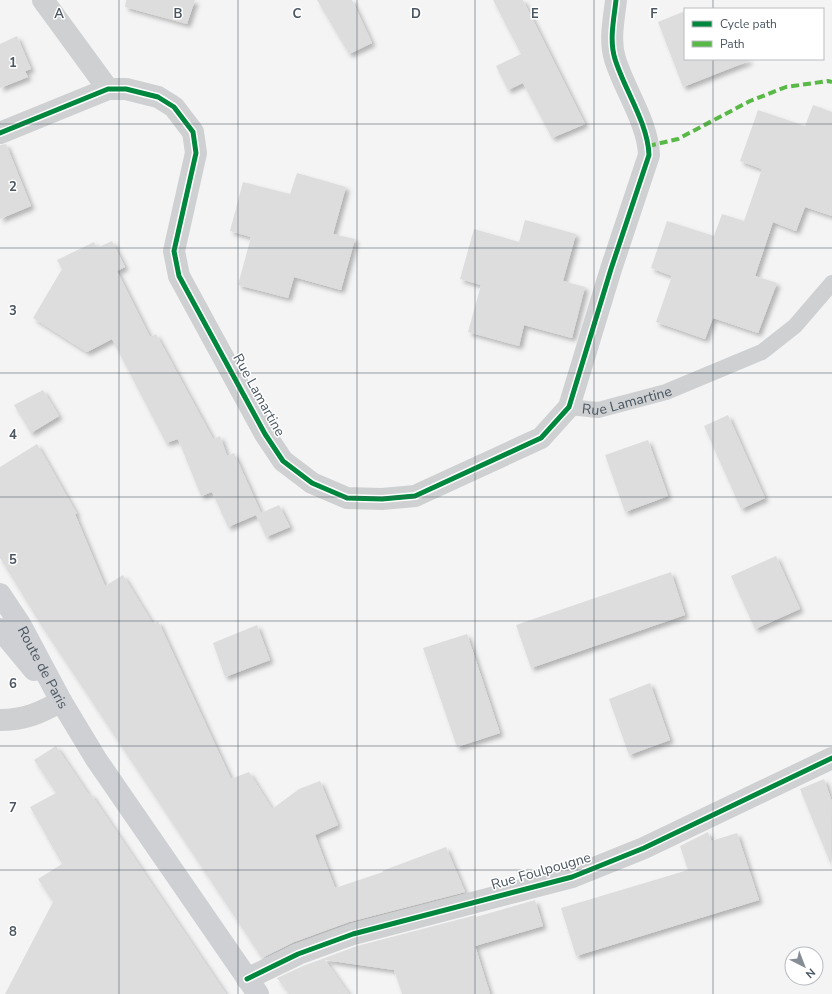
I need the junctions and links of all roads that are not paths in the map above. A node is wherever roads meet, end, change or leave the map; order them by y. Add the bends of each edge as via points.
1 (43, 0) edge
2 (616, 0) edge
3 (108, 89) junction
4 (0, 133) edge
5 (832, 282) edge
6 (569, 407) junction
7 (0, 594) edge
8 (0, 629) edge
9 (61, 701) junction
10 (0, 720) edge
11 (832, 758) edge
12 (252, 986) edge

1 - 3 street
2 - 6 street via 612,28 614,57 645,136 649,155
3 - 4 street
3 - 6 street, Rue Lamartine via 126,89 158,97 174,107 193,132 196,153 174,251 179,276 265,434 283,461 312,483 347,498 382,499 415,496 541,438
5 - 6 lane, Rue Lamartine via 795,326 762,352 666,392 598,410
7 - 9 main road, Route de Paris via 20,624
8 - 9 main road, Route de Paris
9 - 10 street via 41,713 13,720
9 - 12 main road via 96,759
11 - 12 street, Rue Foulpougne via 651,845 572,877 352,934 298,954

